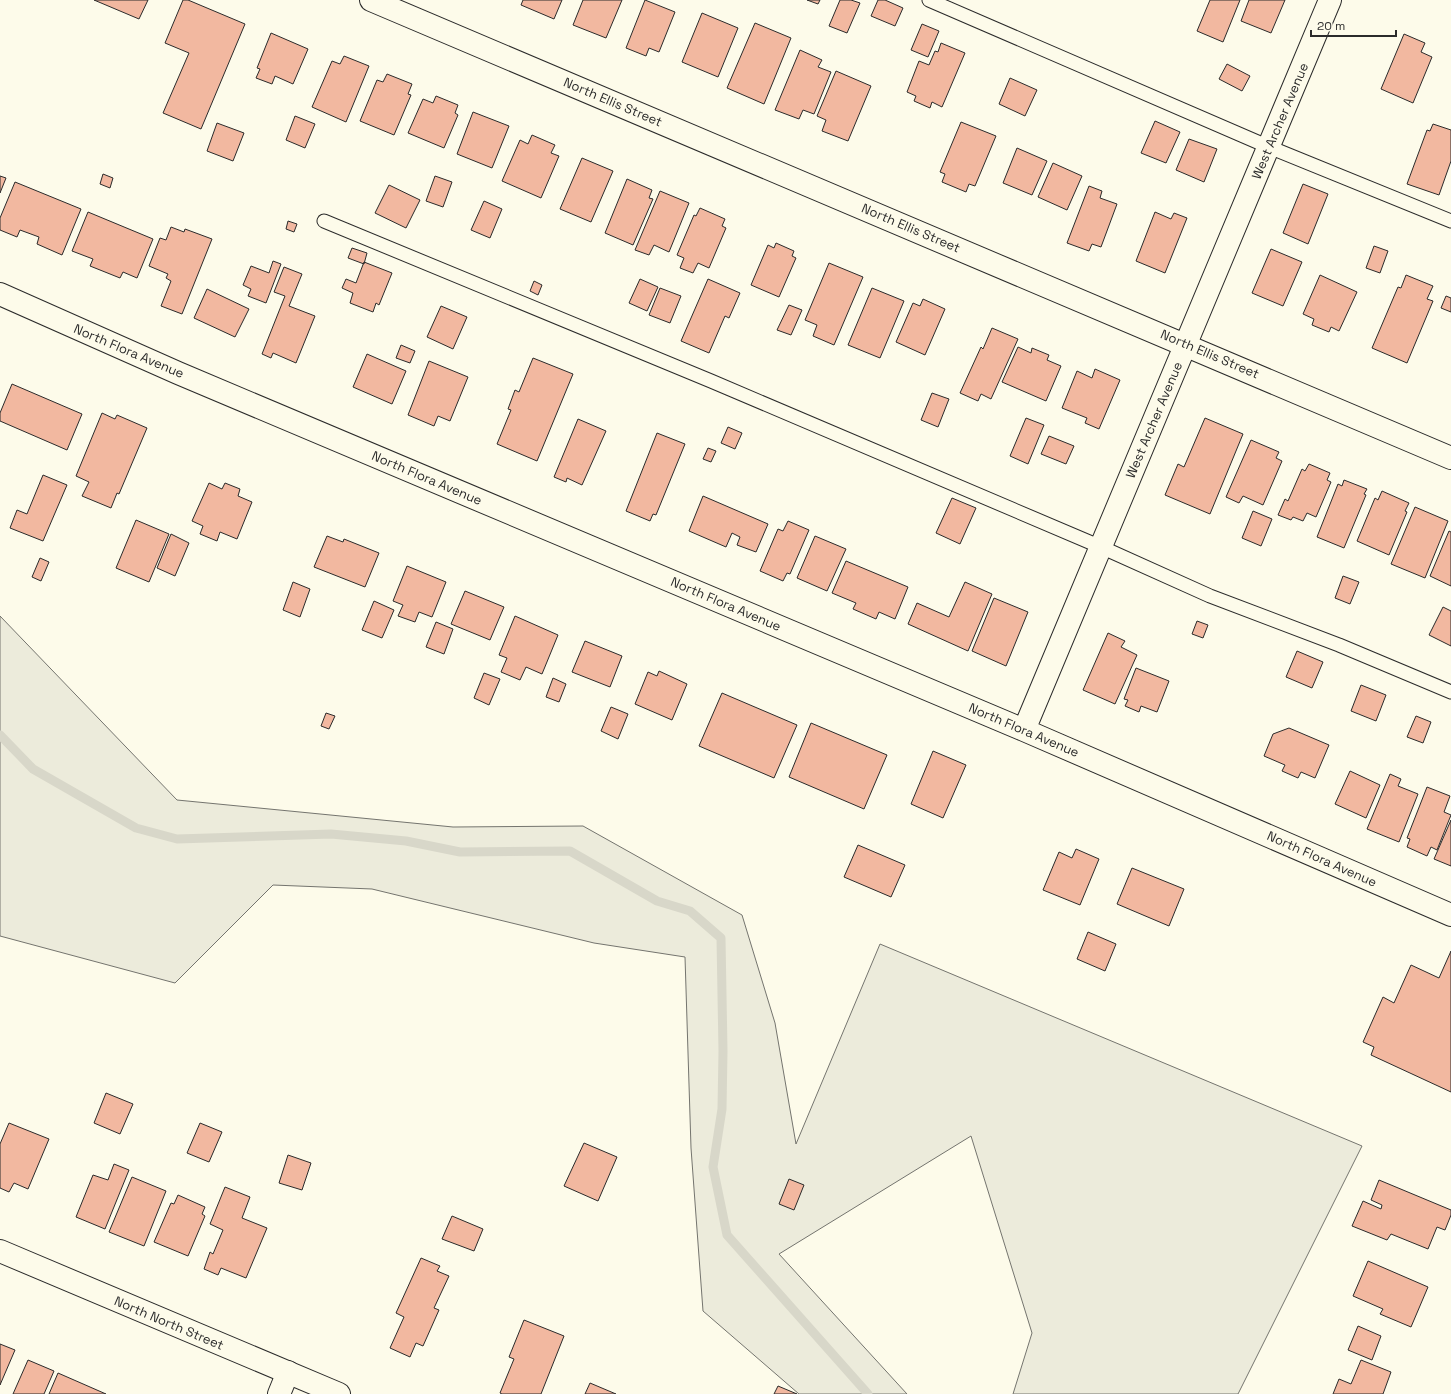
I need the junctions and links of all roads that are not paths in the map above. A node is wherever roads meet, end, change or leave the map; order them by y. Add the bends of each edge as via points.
1 (371, 0) edge
2 (929, 0) edge
3 (1330, 0) edge
4 (1269, 147) junction
5 (324, 221) dead end
6 (1451, 221) edge
7 (0, 294) edge
8 (1187, 344) junction
9 (1451, 458) edge
10 (1101, 547) junction
11 (1451, 692) edge
12 (1024, 730) junction
13 (1451, 915) edge
14 (0, 1251) edge
15 (288, 1372) junction
16 (279, 1394) edge
17 (339, 1394) edge

1 - 8 street, North Ellis Street
2 - 4 lane
3 - 4 street, West Archer Avenue
4 - 6 lane
4 - 8 street, West Archer Avenue
5 - 10 lane via 704,378
7 - 12 street, North Flora Avenue via 178,373
8 - 9 street, North Ellis Street
8 - 10 street, West Archer Avenue
10 - 11 lane via 1210,596 1339,645
10 - 12 street, West Archer Avenue
12 - 13 street, North Flora Avenue
14 - 15 street, North North Street
15 - 16 street
15 - 17 street, North North Street

